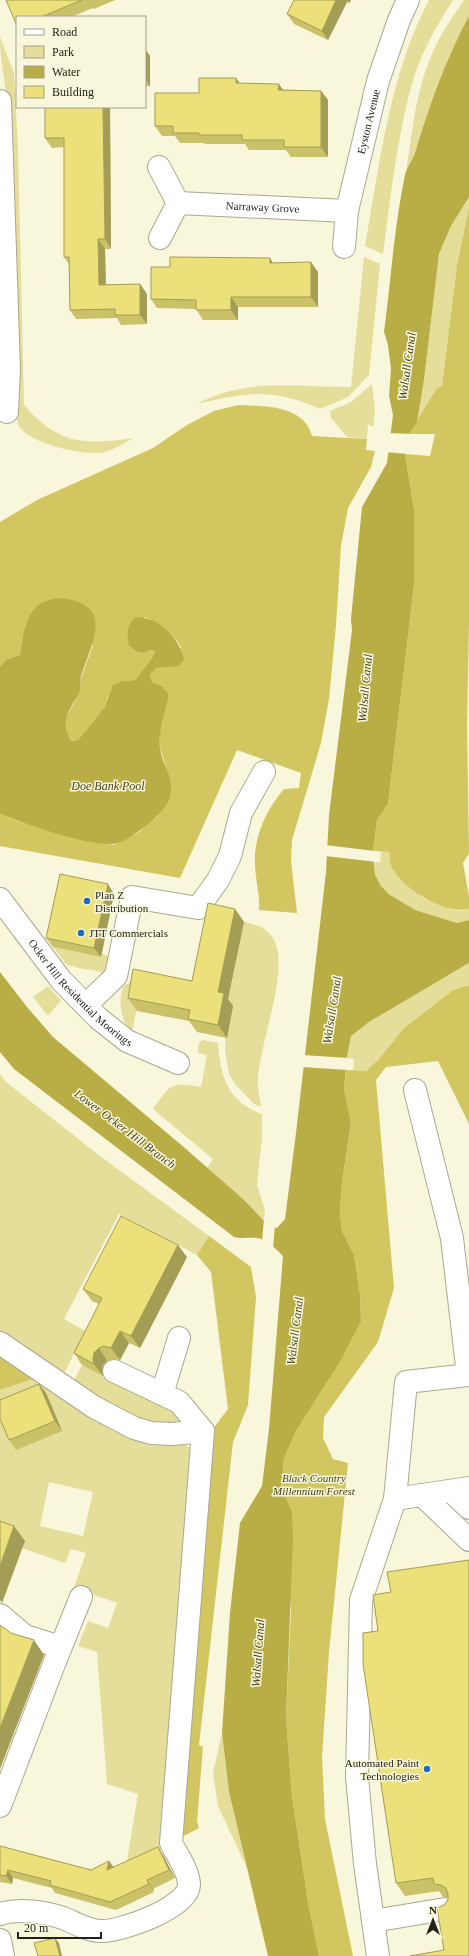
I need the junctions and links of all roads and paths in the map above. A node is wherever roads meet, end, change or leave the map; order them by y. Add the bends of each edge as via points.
1 (408, 0) edge
2 (0, 101) edge
3 (159, 167) dead end
4 (178, 203) junction
5 (347, 211) junction
6 (160, 238) dead end
7 (344, 247) dead end
8 (5, 370) edge
9 (7, 412) dead end
10 (264, 772) dead end
11 (0, 899) edge
12 (86, 1005) junction
13 (178, 1063) dead end
14 (415, 1090) dead end
15 (179, 1338) dead end
16 (0, 1342) edge
17 (114, 1371) dead end
18 (469, 1375) edge
19 (162, 1394) junction
20 (203, 1431) junction
21 (460, 1489) edge
22 (422, 1495) junction
23 (395, 1499) junction
24 (469, 1508) edge
25 (469, 1540) edge
26 (81, 1597) dead end
27 (0, 1615) edge
28 (60, 1647) junction
29 (0, 1806) edge
30 (445, 1909) edge
31 (0, 1914) edge
32 (373, 1921) junction
33 (0, 1940) edge
34 (3, 1956) edge
35 (378, 1956) edge

1 - 5 street, Eyston Avenue via 398,20 378,81
2 - 8 street
3 - 4 street
4 - 5 street, Narraway Grove
4 - 6 street
5 - 7 street, Eyston Avenue
8 - 9 street
10 - 12 street via 241,813 230,856 218,880 198,908 132,897 121,905 115,937 116,976
11 - 12 street, Ocker Hill Residential Moorings via 61,980
12 - 13 street, Ocker Hill Residential Moorings via 98,1018 127,1040
14 - 18 street via 452,1238
15 - 19 street
16 - 20 street via 94,1408 134,1428 151,1433 172,1434
17 - 19 street
18 - 23 street via 406,1382
19 - 20 street via 179,1402
20 - 31 street via 171,1843 187,1875 189,1886 182,1900 152,1917 120,1928 101,1931 43,1913
21 - 22 street
21 - 24 street
22 - 23 street
22 - 25 street
23 - 32 street via 361,1600 357,1777
26 - 28 street
27 - 28 street via 25,1636
28 - 29 street
30 - 32 street
32 - 35 street
33 - 34 street

